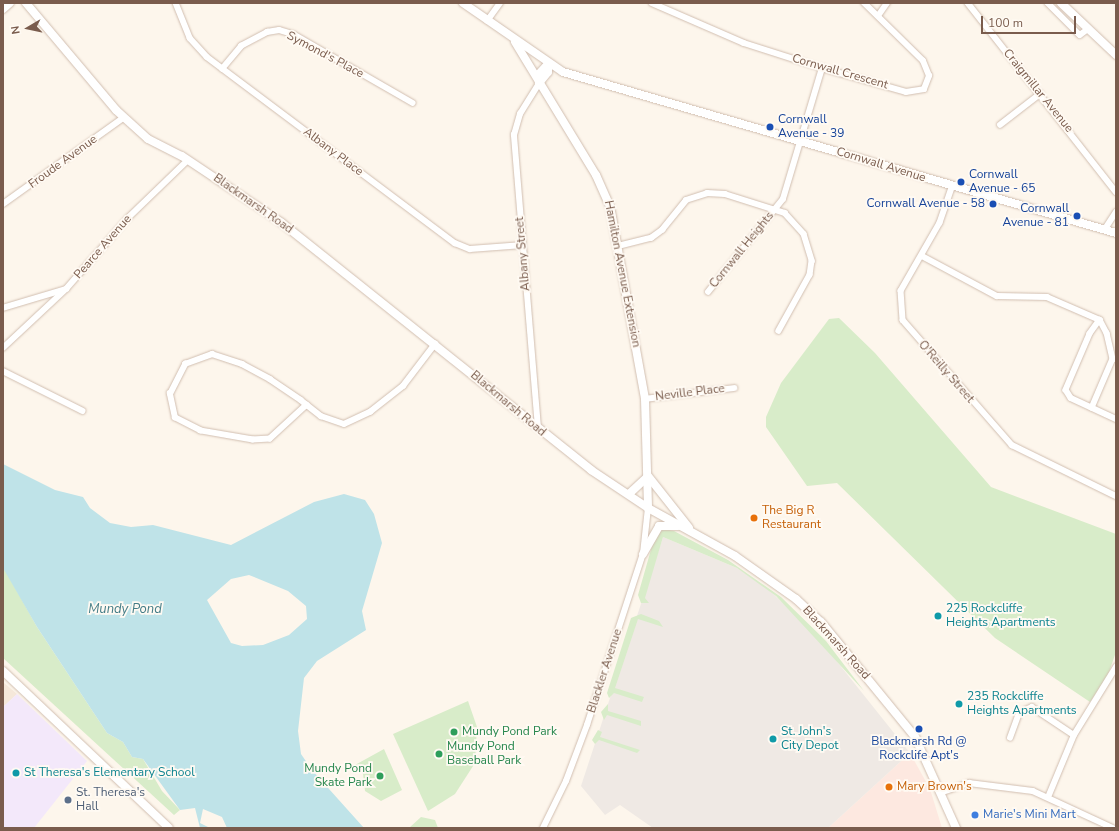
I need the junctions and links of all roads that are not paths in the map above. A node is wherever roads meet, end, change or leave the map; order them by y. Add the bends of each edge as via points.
1 (10, 3) edge
2 (26, 3) edge
3 (176, 3) edge
4 (463, 3) edge
5 (500, 3) edge
6 (652, 3) edge
7 (864, 3) edge
8 (887, 3) edge
9 (968, 3) edge
10 (1048, 3) edge
11 (1061, 3) edge
12 (3, 8) edge
13 (878, 16) junction
14 (487, 21) junction
15 (1088, 29) junction
16 (515, 42) junction
17 (1116, 55) edge
18 (548, 64) junction
19 (822, 68) junction
20 (222, 69) junction
21 (539, 83) junction
22 (1040, 94) junction
23 (413, 103) dead end
24 (123, 118) junction
25 (1000, 126) dead end
26 (800, 140) junction
27 (188, 160) junction
28 (1107, 180) junction
29 (953, 186) junction
30 (1116, 192) edge
31 (1116, 197) edge
32 (3, 204) edge
33 (776, 209) junction
34 (1116, 212) edge
35 (1105, 229) junction
36 (1116, 233) edge
37 (523, 245) junction
38 (618, 246) junction
39 (922, 256) junction
40 (66, 289) junction
41 (708, 292) dead end
42 (3, 308) edge
43 (1100, 320) junction
44 (779, 331) dead end
45 (435, 344) junction
46 (3, 348) edge
47 (3, 371) edge
48 (734, 388) dead end
49 (645, 399) junction
50 (307, 405) junction
51 (1092, 408) junction
52 (83, 411) dead end
53 (1116, 419) edge
54 (538, 430) junction
55 (648, 475) junction
56 (630, 493) junction
57 (1116, 496) edge
58 (648, 508) junction
59 (690, 530) junction
60 (643, 554) junction
61 (1116, 667) edge
62 (3, 671) edge
63 (1074, 735) junction
64 (1010, 738) dead end
65 (940, 793) junction
66 (1049, 795) junction
67 (169, 828) edge
68 (543, 828) edge
69 (956, 828) edge
70 (1115, 828) edge

1 - 12 street
2 - 24 street, Blackmarsh Road
3 - 20 street, Albany Place via 190,38
4 - 14 street, Cornwall Avenue
5 - 14 street
6 - 19 street, Cornwall Crescent via 744,43
7 - 13 street, Cornwall Crescent
8 - 13 street
9 - 22 street, Craigmillar Avenue
10 - 15 street via 1080,35
11 - 15 street
13 - 19 street, Cornwall Crescent via 925,64 929,76 924,89 906,92
14 - 16 street, Cornwall Avenue
15 - 17 street
16 - 18 street, Cornwall Avenue
16 - 21 street, Hamilton Avenue Extension
18 - 21 street, Albany Street via 548,72
18 - 26 street, Cornwall Avenue via 572,75
19 - 26 street, Cornwall Heights
20 - 23 street, Symond's Place via 241,46 267,32 279,30 293,34
20 - 37 street, Albany Place via 455,243 470,249
21 - 37 street, Albany Street via 520,114 514,135
21 - 38 street, Hamilton Avenue Extension via 604,190
22 - 25 street
22 - 28 street, Craigmillar Avenue
24 - 27 street, Blackmarsh Road via 148,139
24 - 32 street, Froude Avenue
26 - 29 street, Cornwall Avenue
26 - 33 street, Cornwall Heights via 787,188
27 - 40 street, Pearce Avenue via 128,218
27 - 45 street, Blackmarsh Road via 282,223
28 - 30 street, Craigmillar Avenue
28 - 31 street, Craigmillar Avenue
29 - 35 street, Cornwall Avenue
29 - 39 street, O'Reilly Street
33 - 38 street, Cornwall Heights via 725,194 701,194 686,200 662,230 651,238
33 - 41 street, Cornwall Heights
33 - 44 street, Cornwall Heights via 799,226 812,261 810,274
34 - 35 street
35 - 36 street, Cornwall Avenue
37 - 54 street, Albany Street
38 - 49 street, Hamilton Avenue Extension
39 - 43 street via 994,294 1047,297
39 - 57 street, O'Reilly Street via 900,297 901,314 910,330 1012,446
40 - 42 street, Pearce Avenue
40 - 46 street
43 - 51 street via 1107,333 1113,358
43 - 51 street via 1090,334 1066,388 1069,396
45 - 50 street via 404,386 351,421 344,424 321,416
45 - 54 street, Blackmarsh Road
47 - 52 street
48 - 49 street, Neville Place
49 - 55 street, Hamilton Avenue Extension
50 - 50 street via 242,364 212,354 185,364 170,394 175,418 201,431 253,440 270,439
51 - 53 street
54 - 56 street, Blackmarsh Road via 591,470
55 - 56 street via 642,485
55 - 58 street, Hamilton Avenue Extension
55 - 59 street
56 - 58 street, Blackmarsh Road
58 - 59 street, Blackmarsh Road
58 - 60 street, Blackler Avenue
59 - 60 street via 671,524 659,526
59 - 65 street, Blackmarsh Road via 768,577 820,622 915,737
60 - 68 street, Blackler Avenue via 580,746
61 - 63 street
62 - 67 street
63 - 64 street via 1032,706 1019,713
63 - 66 street
65 - 66 street via 977,783
65 - 69 street, Blackmarsh Road
66 - 70 street

